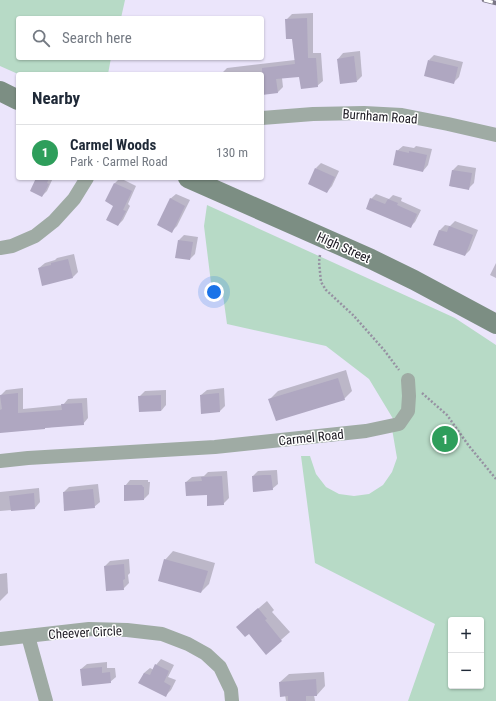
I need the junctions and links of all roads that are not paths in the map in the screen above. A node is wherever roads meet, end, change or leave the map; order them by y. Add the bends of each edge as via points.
1 (0, 92) edge
2 (16, 99) edge
3 (264, 118) edge
4 (496, 135) edge
5 (86, 180) edge
6 (196, 180) edge
7 (212, 184) edge
8 (0, 248) edge
9 (496, 324) edge
10 (408, 380) road end
11 (0, 461) edge
12 (28, 636) junction
13 (0, 639) edge
14 (46, 701) edge
15 (232, 701) edge

1 - 2 main road
3 - 4 street, Burnham Road via 364,113 402,115
5 - 8 street via 74,199 54,221 35,236
6 - 7 main road, High Street
7 - 9 main road, High Street via 371,258
10 - 11 street, Carmel Road via 408,410 399,424 366,431 215,447
12 - 13 street, Cheever Circle
12 - 14 street
12 - 15 street, Cheever Circle via 89,629 162,634 206,654 220,667 231,690

